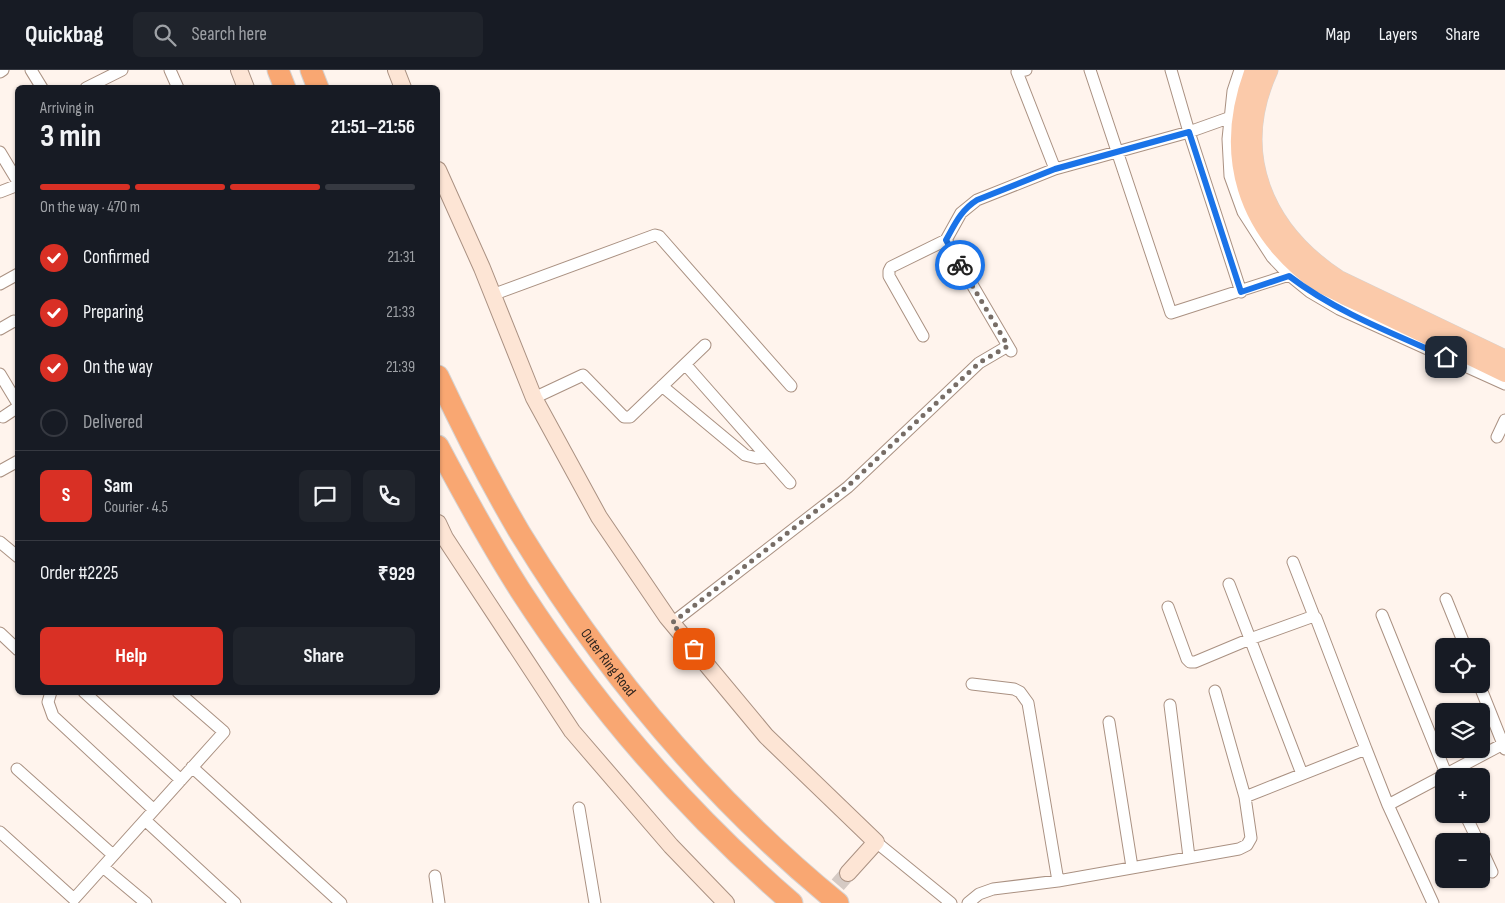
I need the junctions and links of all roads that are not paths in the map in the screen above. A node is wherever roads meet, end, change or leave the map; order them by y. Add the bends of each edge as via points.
1 (31, 70) edge
2 (122, 70) edge
3 (170, 70) edge
4 (239, 70) edge
5 (278, 70) edge
6 (311, 70) edge
7 (396, 70) edge
8 (1026, 70) edge
9 (1090, 70) edge
10 (1171, 70) edge
11 (1240, 70) edge
12 (1254, 70) edge
13 (1269, 70) edge
14 (40, 85) edge
15 (92, 85) edge
16 (177, 85) edge
17 (245, 85) edge
18 (284, 85) edge
19 (317, 85) edge
20 (402, 85) edge
21 (1230, 118) junction
22 (1189, 132) junction
23 (0, 152) edge
24 (1118, 152) junction
25 (1055, 169) junction
26 (440, 175) edge
27 (15, 179) edge
28 (15, 185) edge
29 (0, 192) edge
30 (946, 240) junction
31 (15, 276) edge
32 (1289, 276) junction
33 (0, 284) edge
34 (1241, 292) junction
35 (492, 295) junction
36 (15, 321) edge
37 (0, 329) edge
38 (923, 336) dead end
39 (705, 345) dead end
40 (1505, 359) edge
41 (685, 364) junction
42 (1505, 373) edge
43 (0, 374) edge
44 (440, 380) edge
45 (1505, 384) edge
46 (662, 386) junction
47 (791, 386) dead end
48 (534, 398) junction
49 (15, 401) edge
50 (15, 408) edge
51 (3, 417) dead end
52 (1505, 420) edge
53 (1497, 437) dead end
54 (440, 450) edge
55 (766, 457) junction
56 (15, 463) edge
57 (0, 472) edge
58 (790, 483) dead end
59 (440, 527) edge
60 (0, 542) edge
61 (15, 554) edge
62 (1292, 562) dead end
63 (1229, 584) dead end
64 (1446, 599) dead end
65 (1168, 607) dead end
66 (1314, 616) junction
67 (1382, 616) dead end
68 (672, 623) junction
69 (0, 633) edge
70 (1462, 638) edge
71 (1250, 639) junction
72 (15, 647) edge
73 (972, 684) dead end
74 (1215, 691) dead end
75 (1483, 693) edge
76 (50, 695) edge
77 (87, 695) edge
78 (181, 695) edge
79 (1170, 705) dead end
80 (1109, 722) dead end
81 (1504, 745) edge
82 (1366, 749) junction
83 (192, 767) junction
84 (1443, 768) edge
85 (1460, 768) edge
86 (18, 769) dead end
87 (1302, 774) junction
88 (181, 780) junction
89 (1435, 781) edge
90 (1244, 797) junction
91 (1388, 805) junction
92 (578, 808) dead end
93 (154, 810) junction
94 (144, 820) junction
95 (0, 832) edge
96 (876, 842) junction
97 (113, 856) junction
98 (1190, 857) junction
99 (103, 867) junction
100 (1132, 867) junction
101 (1490, 868) edge
102 (1492, 872) dead end
103 (848, 873) tunnel mouth
104 (435, 876) dead end
105 (1058, 881) junction
106 (146, 903) edge
107 (235, 903) edge
108 (341, 903) edge
109 (440, 903) edge
110 (595, 903) edge
111 (726, 903) edge
112 (792, 903) edge
113 (838, 903) edge
114 (951, 903) edge
115 (968, 903) edge
116 (1433, 903) edge

1 - 14 street
2 - 15 street
3 - 16 street
4 - 17 street
5 - 18 highway
6 - 19 highway
7 - 20 street
8 - 25 street via 1017,72
9 - 24 street
10 - 22 street
11 - 21 street via 1233,91
12 - 42 main road via 1240,122 1242,170 1255,211 1283,251 1319,283
13 - 40 main road via 1256,104 1252,140 1264,195 1285,233 1302,252 1338,279
21 - 22 street
21 - 32 street via 1230,176 1243,212 1272,257
22 - 24 street
22 - 34 street
23 - 27 street
24 - 25 street
24 - 34 street via 1171,313
25 - 30 street via 972,203 961,213
26 - 35 street
28 - 29 street
30 - 38 street via 888,271
30 - 68 street via 1009,348 979,363 848,486
31 - 33 street
32 - 34 street
32 - 45 street via 1339,309
35 - 47 street via 659,236
35 - 48 street
36 - 37 street
39 - 41 street
41 - 46 street
41 - 55 street
43 - 49 street
44 - 113 highway, Outer Ring Road via 520,532 554,586 622,680 659,726 732,805
46 - 48 street via 630,416 624,417 583,376
46 - 55 street via 745,455
48 - 68 street via 599,517
50 - 51 street
52 - 53 street
54 - 112 highway, Outer Ring Road via 494,548 562,652 636,746 683,799
55 - 58 street
56 - 57 street
59 - 111 street via 572,731 671,846
60 - 61 street
62 - 66 street
63 - 71 street
64 - 70 street
65 - 71 street via 1190,662
66 - 71 street
66 - 82 street
67 - 84 street
68 - 96 street via 766,736
69 - 72 street
71 - 87 street
73 - 105 street via 1014,689 1028,703
74 - 90 street
75 - 81 street
76 - 93 street via 48,702 53,716
77 - 88 street
78 - 83 street via 224,732
79 - 98 street
80 - 100 street
81 - 85 street
82 - 87 street
82 - 91 street
83 - 88 street
83 - 108 street
86 - 97 street
87 - 90 street
88 - 93 street
89 - 91 street
90 - 98 street via 1251,838 1247,845
91 - 116 street
92 - 110 street
93 - 94 street
94 - 97 street
94 - 107 street
95 - 99 street via 74,899
96 - 103 street
96 - 114 street
97 - 99 street
98 - 100 street
99 - 106 street
100 - 105 street
101 - 102 street
104 - 109 street
105 - 115 street via 993,889

